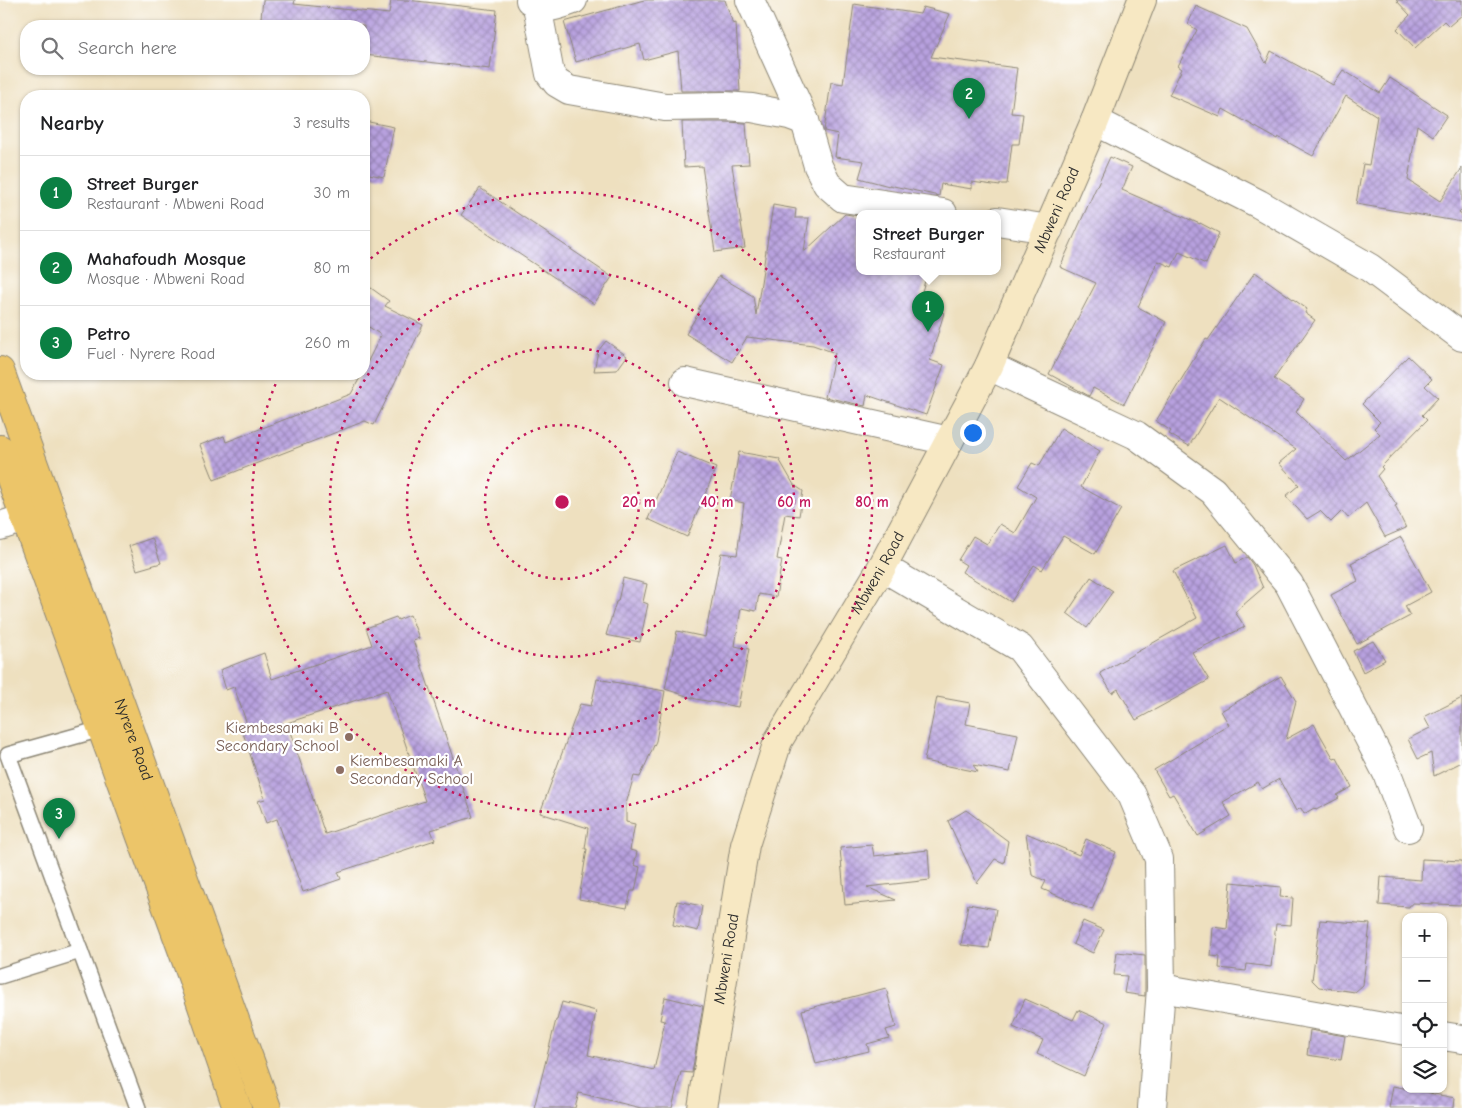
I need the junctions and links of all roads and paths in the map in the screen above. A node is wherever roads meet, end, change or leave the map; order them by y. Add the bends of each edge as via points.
1 (573, 0) edge
2 (750, 0) edge
3 (1142, 0) edge
4 (534, 3) edge
5 (805, 121) junction
6 (1095, 121) junction
7 (923, 210) edge
8 (1001, 223) edge
9 (1049, 230) junction
10 (1462, 337) edge
11 (989, 366) junction
12 (685, 382) dead end
13 (3, 389) edge
14 (949, 441) junction
15 (0, 448) edge
16 (50, 509) junction
17 (10, 521) edge
18 (882, 566) junction
19 (101, 730) junction
20 (4, 756) edge
21 (1408, 828) dead end
22 (80, 951) junction
23 (0, 976) edge
24 (1161, 988) junction
25 (1402, 1030) edge
26 (1447, 1037) edge
27 (1462, 1039) edge
28 (138, 1108) edge
29 (237, 1108) edge
30 (267, 1108) edge
31 (702, 1108) edge
32 (1152, 1108) edge

1 - 4 street via 548,8
2 - 5 street
3 - 6 street, Mbweni Road
4 - 5 street via 550,74 569,90 665,107 752,108
5 - 7 street via 818,166 827,184 843,198
6 - 9 street, Mbweni Road
6 - 10 street via 1259,204 1370,268
8 - 9 street
9 - 11 street, Mbweni Road
11 - 14 street, Mbweni Road
11 - 21 street via 1136,435 1213,491 1289,584 1387,773
12 - 14 street
13 - 16 main road, Nyrere Road
14 - 18 street, Mbweni Road
15 - 17 main road, Nyrere Road
16 - 17 street
16 - 30 main road, Nyrere Road
17 - 19 main road, Nyrere Road
18 - 24 street via 1020,648 1132,795 1160,859
18 - 31 street, Mbweni Road via 778,741 745,845
19 - 20 lane
19 - 29 main road, Nyrere Road
20 - 22 lane
22 - 23 lane
22 - 28 lane
24 - 25 street
24 - 32 street
26 - 27 street

